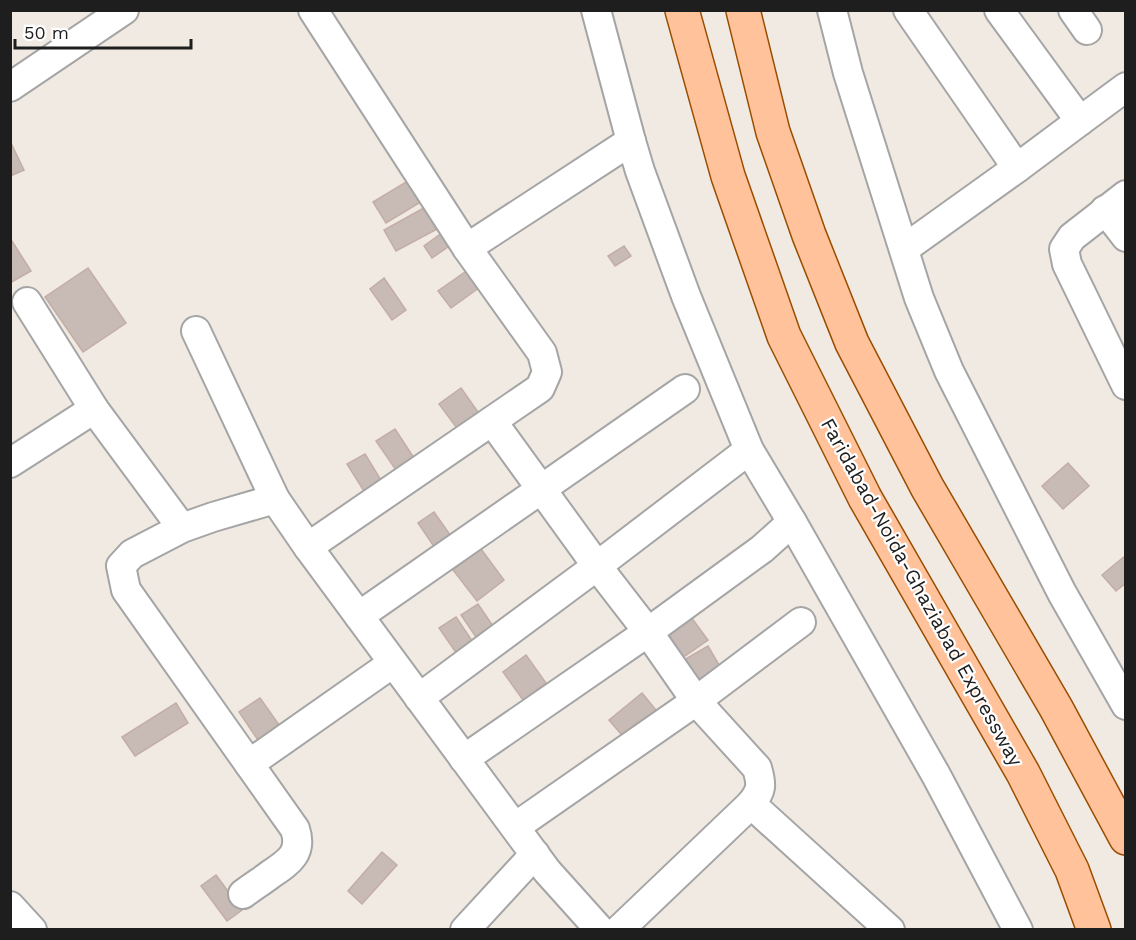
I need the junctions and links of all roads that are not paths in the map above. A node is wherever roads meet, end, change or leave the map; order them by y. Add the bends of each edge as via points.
1 (124, 10) edge
2 (313, 10) edge
3 (596, 10) edge
4 (682, 10) edge
5 (743, 10) edge
6 (832, 10) edge
7 (908, 10) edge
8 (999, 10) edge
9 (10, 87) edge
10 (1125, 87) edge
11 (1080, 121) junction
12 (631, 141) junction
13 (1017, 168) junction
14 (1115, 203) edge
15 (1125, 237) edge
16 (467, 248) junction
17 (904, 249) junction
18 (27, 302) dead end
19 (196, 331) dead end
20 (1125, 385) edge
21 (684, 389) dead end
22 (94, 409) junction
23 (492, 421) junction
24 (748, 450) junction
25 (10, 463) edge
26 (541, 489) junction
27 (275, 499) junction
28 (792, 522) junction
29 (182, 528) junction
30 (308, 547) junction
31 (597, 566) junction
32 (359, 616) junction
33 (801, 622) dead end
34 (648, 632) junction
35 (393, 663) junction
36 (419, 698) junction
37 (696, 701) junction
38 (1125, 705) edge
39 (464, 759) junction
40 (249, 764) junction
41 (751, 804) junction
42 (515, 827) junction
43 (1125, 838) edge
44 (535, 854) junction
45 (243, 894) dead end
46 (10, 906) edge
47 (32, 930) edge
48 (465, 930) edge
49 (600, 930) edge
50 (619, 930) edge
51 (890, 930) edge
52 (1018, 930) edge
53 (1094, 930) edge

1 - 9 street
2 - 16 street
3 - 12 street
4 - 53 main road, Faridabad-Noida-Ghaziabad Expressway via 728,176 784,336 865,498 1023,773 1072,870
5 - 43 main road via 773,132 852,343 927,487 1056,708
6 - 17 street via 848,74
7 - 13 street
8 - 11 street
10 - 11 street
11 - 13 street
12 - 16 street
12 - 24 street via 686,296
13 - 17 street
14 - 15 street
14 - 20 street via 1072,237 1064,249 1067,264
16 - 23 street via 542,353 547,372 540,388
17 - 38 street via 949,371 1057,583
18 - 22 street
19 - 27 street
21 - 26 street
22 - 25 street
22 - 29 street
23 - 26 street
23 - 30 street
24 - 28 street
24 - 31 street
26 - 31 street
26 - 32 street
27 - 29 street
27 - 30 street
28 - 34 street via 762,549
28 - 52 street via 936,775
29 - 40 street via 132,554 121,566 126,590
30 - 32 street
31 - 34 street
31 - 36 street
32 - 35 street
33 - 37 street
34 - 37 street
34 - 39 street
35 - 36 street
35 - 40 street
36 - 39 street
37 - 41 street via 757,768 760,792
37 - 42 street
39 - 42 street
40 - 45 street via 298,837 295,854 289,861
41 - 50 street
41 - 51 street
42 - 44 street
44 - 48 street
44 - 49 street
46 - 47 street

